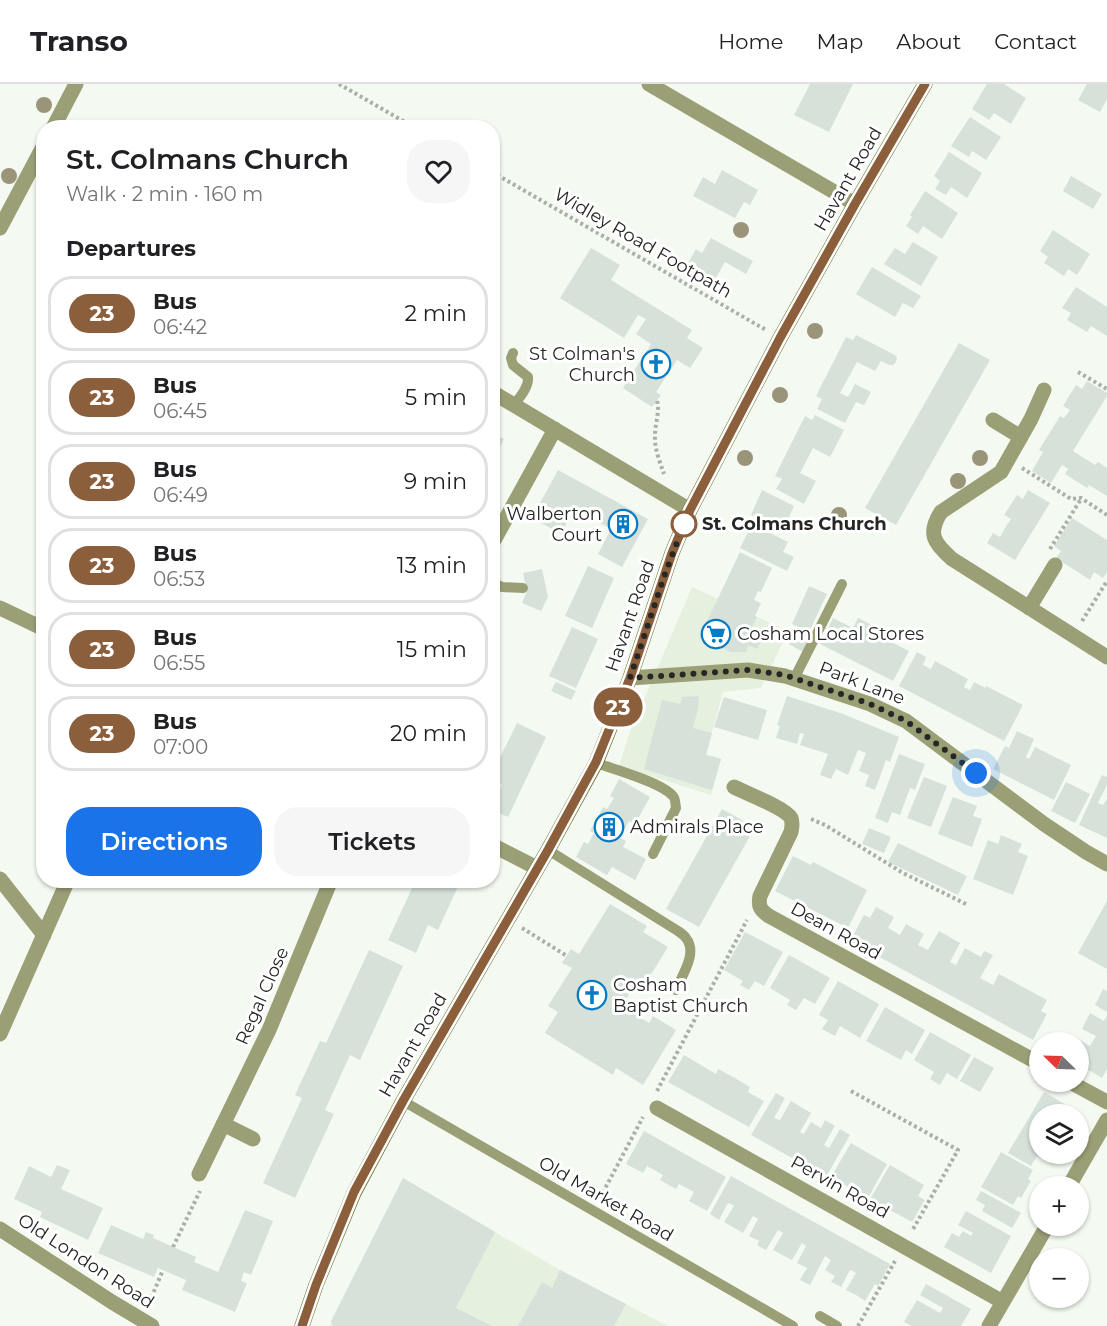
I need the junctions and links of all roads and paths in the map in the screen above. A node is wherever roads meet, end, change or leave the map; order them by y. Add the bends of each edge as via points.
1 (76, 84) edge
2 (339, 84) edge
3 (649, 84) edge
4 (925, 84) edge
5 (57, 120) edge
6 (401, 120) edge
7 (36, 160) edge
8 (500, 177) edge
9 (855, 204) junction
10 (0, 228) edge
11 (780, 338) junction
12 (513, 353) dead end
13 (1078, 372) dead end
14 (1107, 389) edge
15 (1044, 390) dead end
16 (500, 397) edge
17 (657, 401) dead end
18 (514, 405) junction
19 (993, 420) dead end
20 (555, 429) junction
21 (1021, 437) junction
22 (1008, 460) junction
23 (1081, 498) junction
24 (673, 500) junction
25 (690, 510) junction
26 (1107, 515) edge
27 (500, 529) edge
28 (1055, 565) joint
29 (1107, 581) edge
30 (842, 584) dead end
31 (500, 586) edge
32 (524, 588) dead end
33 (0, 608) edge
34 (1029, 608) junction
35 (36, 625) edge
36 (1073, 636) junction
37 (1107, 657) edge
38 (630, 678) junction
39 (794, 679) junction
40 (596, 762) junction
41 (734, 787) dead end
42 (791, 819) junction
43 (500, 849) edge
44 (548, 850) junction
45 (653, 854) dead end
46 (1107, 864) edge
47 (537, 868) junction
48 (0, 879) edge
49 (65, 888) edge
50 (328, 888) edge
51 (758, 903) junction
52 (968, 905) dead end
53 (508, 920) junction
54 (44, 935) junction
55 (567, 956) dead end
56 (676, 990) dead end
57 (0, 1034) edge
58 (1029, 1058) edge
59 (851, 1091) dead end
60 (1088, 1092) edge
61 (403, 1101) junction
62 (1107, 1102) edge
63 (654, 1106) junction
64 (1107, 1120) edge
65 (223, 1124) junction
66 (253, 1139) dead end
67 (199, 1174) joint
68 (1075, 1176) edge
69 (593, 1211) junction
70 (0, 1229) edge
71 (1041, 1236) edge
72 (173, 1246) dead end
73 (904, 1246) junction
74 (163, 1270) dead end
75 (1003, 1302) junction
76 (820, 1316) dead end
77 (146, 1323) edge
78 (785, 1324) edge
79 (302, 1326) edge
80 (837, 1326) edge
81 (858, 1326) edge
82 (989, 1326) edge

1 - 5 street
2 - 6 path
3 - 9 street
4 - 9 street, Havant Road
7 - 10 street
8 - 11 path, Widley Road Footpath
9 - 11 street, Havant Road
11 - 25 street, Havant Road
12 - 18 lane via 513,365 529,380
13 - 14 path
15 - 21 street
16 - 18 street
17 - 24 path via 654,439
18 - 20 street
19 - 21 street
20 - 24 street
20 - 27 street
21 - 22 street
22 - 23 path via 1071,499
22 - 34 street via 1001,472 941,512 934,540 952,559
23 - 26 path
23 - 28 path via 1044,558
24 - 25 street
25 - 38 street, Havant Road
28 - 34 street
29 - 36 path
30 - 39 lane
31 - 32 lane
33 - 35 street
34 - 36 street
36 - 37 street
38 - 39 street, Park Lane via 748,670
38 - 40 street, Havant Road
39 - 46 street, Park Lane via 870,704 906,721 1044,824
40 - 44 street, Havant Road
40 - 45 lane via 652,783 672,795 676,808
41 - 42 street via 783,810
42 - 51 street via 791,832
42 - 52 path via 809,818 825,825 903,873
43 - 47 street
44 - 47 street, Havant Road
44 - 56 lane via 686,938 691,955
47 - 53 street, Havant Road
48 - 54 street
49 - 54 street
50 - 65 street, Regal Close via 269,1030
51 - 58 street, Dean Road via 769,916
51 - 63 path
53 - 55 path
53 - 61 street, Havant Road
54 - 57 street
59 - 73 path via 958,1150
60 - 62 street
61 - 69 lane, Old Market Road
61 - 79 street, Havant Road via 354,1192
63 - 69 path
63 - 73 street, Pervin Road
64 - 68 street
65 - 66 street
65 - 67 street, Regal Close
67 - 72 path via 207,1177
69 - 78 lane, Old Market Road
70 - 77 street, Old London Road
71 - 75 street
73 - 75 street, Pervin Road
73 - 81 path
74 - 77 path
75 - 82 street
76 - 80 lane

